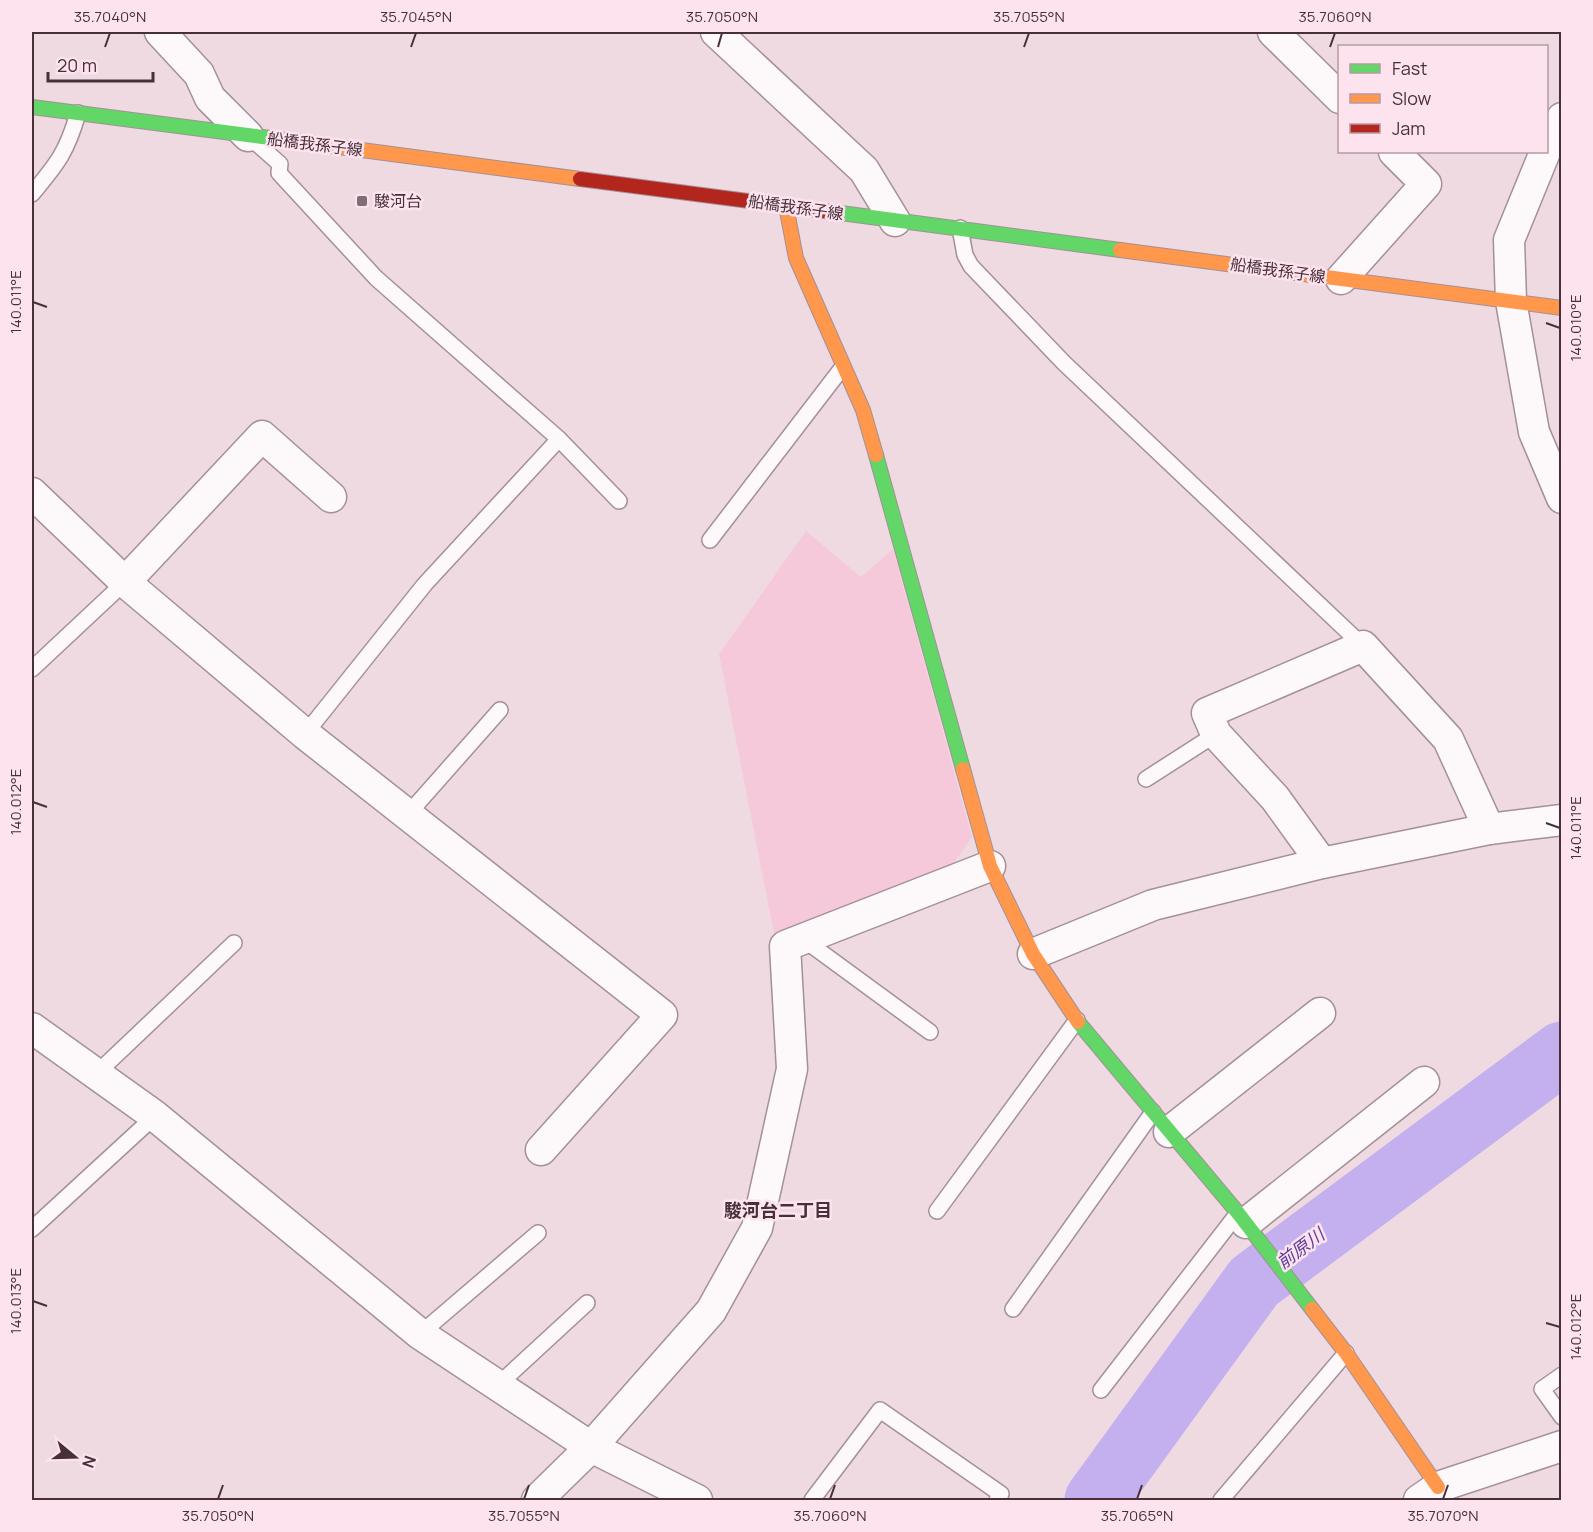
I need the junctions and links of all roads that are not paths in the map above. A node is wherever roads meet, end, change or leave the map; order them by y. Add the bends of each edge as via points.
1 (160, 32) edge
2 (716, 32) edge
3 (1273, 32) edge
4 (1338, 96) edge
5 (32, 106) edge
6 (78, 113) junction
7 (1555, 133) edge
8 (248, 136) junction
9 (1548, 149) edge
10 (1395, 153) edge
11 (1546, 153) edge
12 (32, 194) edge
13 (786, 206) junction
14 (895, 221) junction
15 (960, 228) junction
16 (1341, 279) junction
17 (1510, 301) junction
18 (1562, 308) edge
19 (842, 368) junction
20 (559, 439) junction
21 (32, 494) edge
22 (331, 497) dead end
23 (1562, 498) edge
24 (620, 501) dead end
25 (710, 540) dead end
26 (125, 582) junction
27 (1363, 646) junction
28 (32, 669) edge
29 (500, 710) dead end
30 (305, 734) junction
31 (1216, 734) junction
32 (1146, 779) dead end
33 (409, 813) junction
34 (1562, 820) edge
35 (1489, 829) junction
36 (1322, 863) junction
37 (990, 866) junction
38 (803, 939) junction
39 (234, 943) dead end
40 (1033, 954) junction
41 (1320, 1012) dead end
42 (1077, 1020) junction
43 (32, 1028) edge
44 (930, 1032) dead end
45 (95, 1075) junction
46 (1424, 1082) dead end
47 (154, 1116) junction
48 (1161, 1122) junction
49 (541, 1150) dead end
50 (937, 1211) dead end
51 (1242, 1218) junction
52 (32, 1229) edge
53 (538, 1233) dead end
54 (587, 1303) dead end
55 (1013, 1309) dead end
56 (420, 1334) junction
57 (1346, 1353) junction
58 (1562, 1375) edge
59 (498, 1385) junction
60 (1101, 1390) dead end
61 (1562, 1417) edge
62 (1562, 1446) edge
63 (591, 1448) junction
64 (1429, 1494) edge
65 (537, 1500) edge
66 (697, 1500) edge
67 (812, 1500) edge
68 (997, 1500) edge
69 (1221, 1500) edge

1 - 8 street via 199,74 210,98
2 - 14 street via 864,170
3 - 4 street
5 - 6 main road, 船橋我孫子線
6 - 8 main road, 船橋我孫子線
6 - 12 lane via 59,163
7 - 9 street
8 - 13 main road, 船橋我孫子線
8 - 20 lane via 280,164 279,173 376,278
10 - 16 street via 1426,184
11 - 17 street via 1509,240
13 - 14 main road, 船橋我孫子線
13 - 19 main road via 796,258
14 - 15 main road, 船橋我孫子線
15 - 16 main road, 船橋我孫子線
15 - 27 lane via 964,255 970,266 1064,363
16 - 17 main road, 船橋我孫子線
17 - 18 main road, 船橋我孫子線
17 - 23 street via 1534,432
19 - 25 lane
19 - 37 main road via 863,410
20 - 24 lane
20 - 30 lane via 425,584
21 - 26 street
22 - 26 street via 261,436
26 - 28 lane
26 - 30 street
27 - 31 street via 1207,713
27 - 35 street via 1448,739
29 - 33 lane
30 - 33 street
31 - 32 lane
31 - 36 street via 1275,798
33 - 49 street via 662,1015
34 - 35 street
35 - 36 street
36 - 40 street via 1153,905
37 - 38 street
37 - 40 main road
38 - 44 lane
38 - 63 street via 786,946 792,1069 757,1228 711,1311
39 - 45 lane
40 - 42 main road
41 - 48 street
42 - 48 main road
42 - 50 lane
43 - 45 street
45 - 47 street
46 - 51 street
47 - 52 lane
47 - 56 street
48 - 51 main road
48 - 55 lane
51 - 57 main road
51 - 60 lane
53 - 56 lane
54 - 59 lane
56 - 59 street
57 - 64 main road
57 - 69 lane
58 - 61 lane via 1542,1389
59 - 63 street
62 - 64 street
63 - 65 street
63 - 66 street
67 - 68 lane via 880,1410 1001,1494

